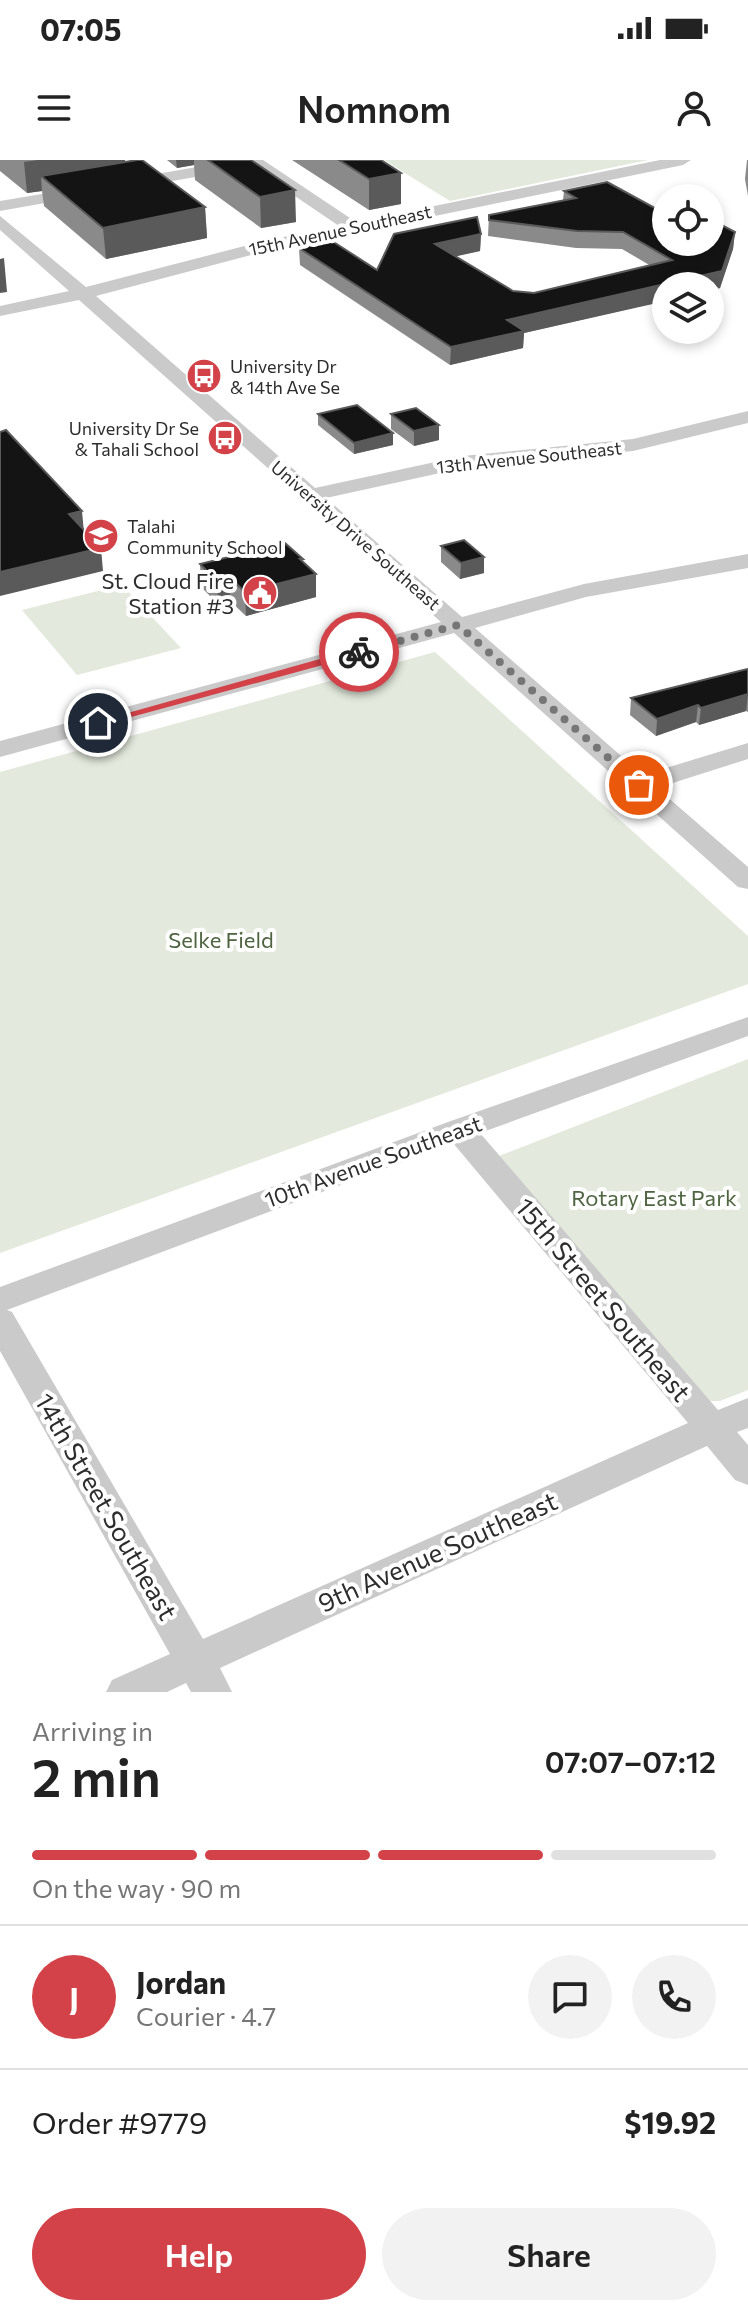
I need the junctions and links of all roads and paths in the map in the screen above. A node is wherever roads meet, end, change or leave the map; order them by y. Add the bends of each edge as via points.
1 (683, 160) edge
2 (253, 161) edge
3 (0, 206) edge
4 (2, 225) edge
5 (352, 227) junction
6 (84, 294) junction
7 (0, 311) edge
8 (748, 417) edge
9 (310, 495) junction
10 (748, 561) edge
11 (458, 625) junction
12 (0, 749) edge
13 (748, 751) edge
14 (639, 785) junction
15 (748, 881) edge
16 (748, 1026) edge
17 (459, 1129) junction
18 (0, 1300) edge
19 (0, 1321) edge
20 (748, 1412) edge
21 (712, 1428) junction
22 (748, 1470) edge
23 (203, 1676) edge
24 (126, 1692) edge

1 - 5 street, 15th Avenue Southeast
2 - 3 street
2 - 5 street
4 - 6 street, University Drive Southeast
5 - 6 street, 15th Avenue Southeast
6 - 7 street, 15th Avenue Southeast
6 - 9 street, University Drive Southeast
8 - 9 street, 13th Avenue Southeast via 633,445 463,462
9 - 11 street, University Drive Southeast
10 - 11 street via 617,583
11 - 12 street
11 - 14 street, University Drive Southeast
13 - 14 street
14 - 15 street, University Drive Southeast
16 - 17 street, 10th Avenue Southeast
17 - 18 street, 10th Avenue Southeast
17 - 21 street, 15th Street Southeast
19 - 23 street, 14th Street Southeast
20 - 21 street, 9th Avenue Southeast
21 - 22 street, 15th Street Southeast
21 - 23 street, 9th Avenue Southeast
23 - 24 street, 9th Avenue Southeast

